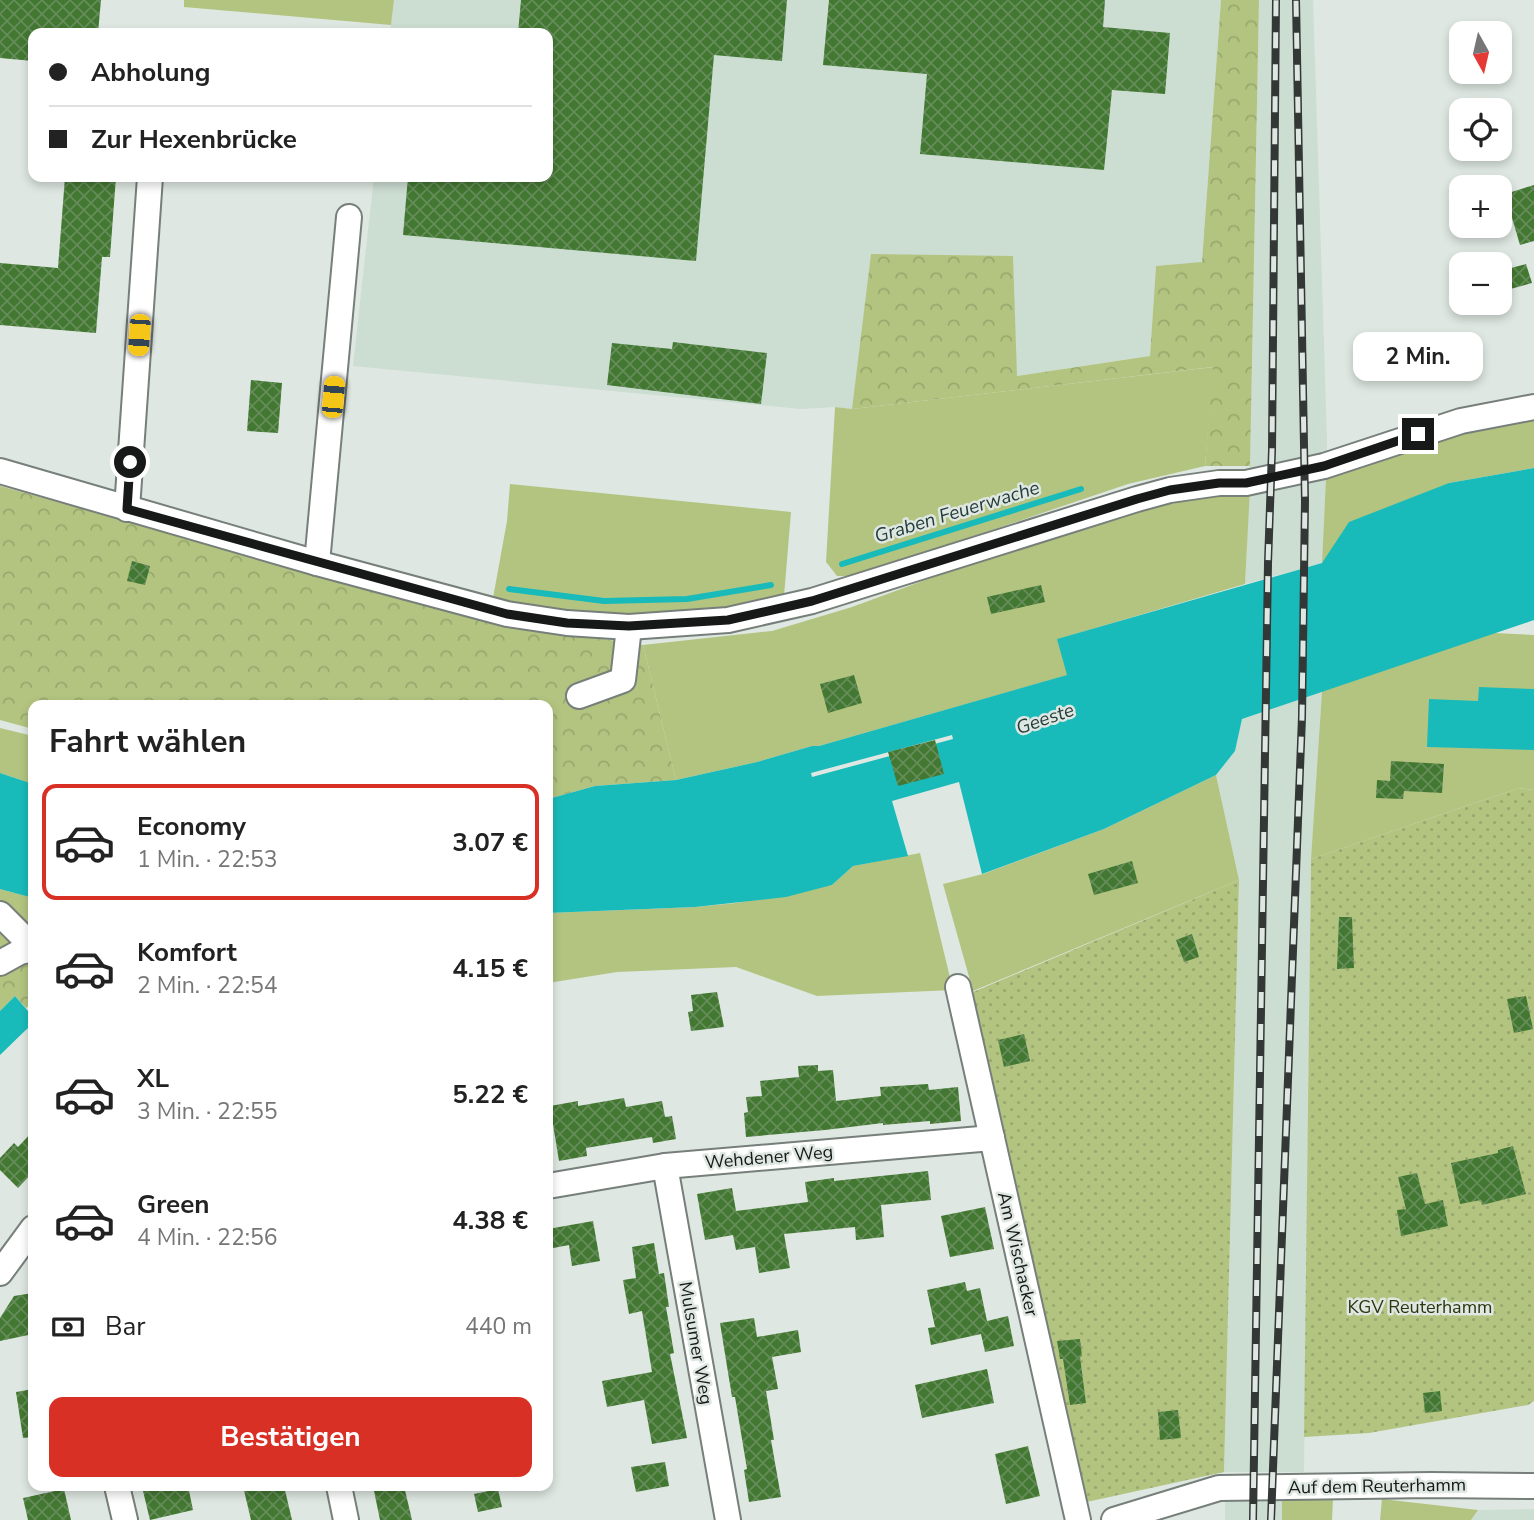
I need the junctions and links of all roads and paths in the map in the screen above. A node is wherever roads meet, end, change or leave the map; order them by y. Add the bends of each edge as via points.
1 (150, 182) edge
2 (349, 217) dead end
3 (1534, 407) edge
4 (0, 471) edge
5 (127, 509) junction
6 (317, 563) junction
7 (629, 626) junction
8 (579, 696) dead end
9 (0, 914) edge
10 (28, 942) edge
11 (28, 949) edge
12 (0, 963) edge
13 (958, 987) dead end
14 (992, 1138) junction
15 (665, 1166) junction
16 (553, 1185) edge
17 (28, 1235) edge
18 (0, 1273) edge
19 (1534, 1486) edge
20 (118, 1491) edge
21 (340, 1491) edge
22 (125, 1520) edge
23 (346, 1520) edge
24 (728, 1520) edge
25 (1078, 1520) edge
26 (1114, 1520) edge

1 - 5 street
2 - 6 street
3 - 7 street via 1461,421 1324,466 1246,483 1170,490 812,601 728,620
4 - 5 street
5 - 6 street
6 - 7 street via 507,614
7 - 8 street via 623,681
9 - 10 street
11 - 12 street
13 - 14 street, Am Wischacker
14 - 15 street, Wehdener Weg
14 - 25 street, Am Wischacker
15 - 16 street, Wehdener Weg
15 - 24 street, Mulsumer Weg
17 - 18 street
19 - 26 street, Auf dem Reuterhamm via 1219,1488
20 - 22 street
21 - 23 street

